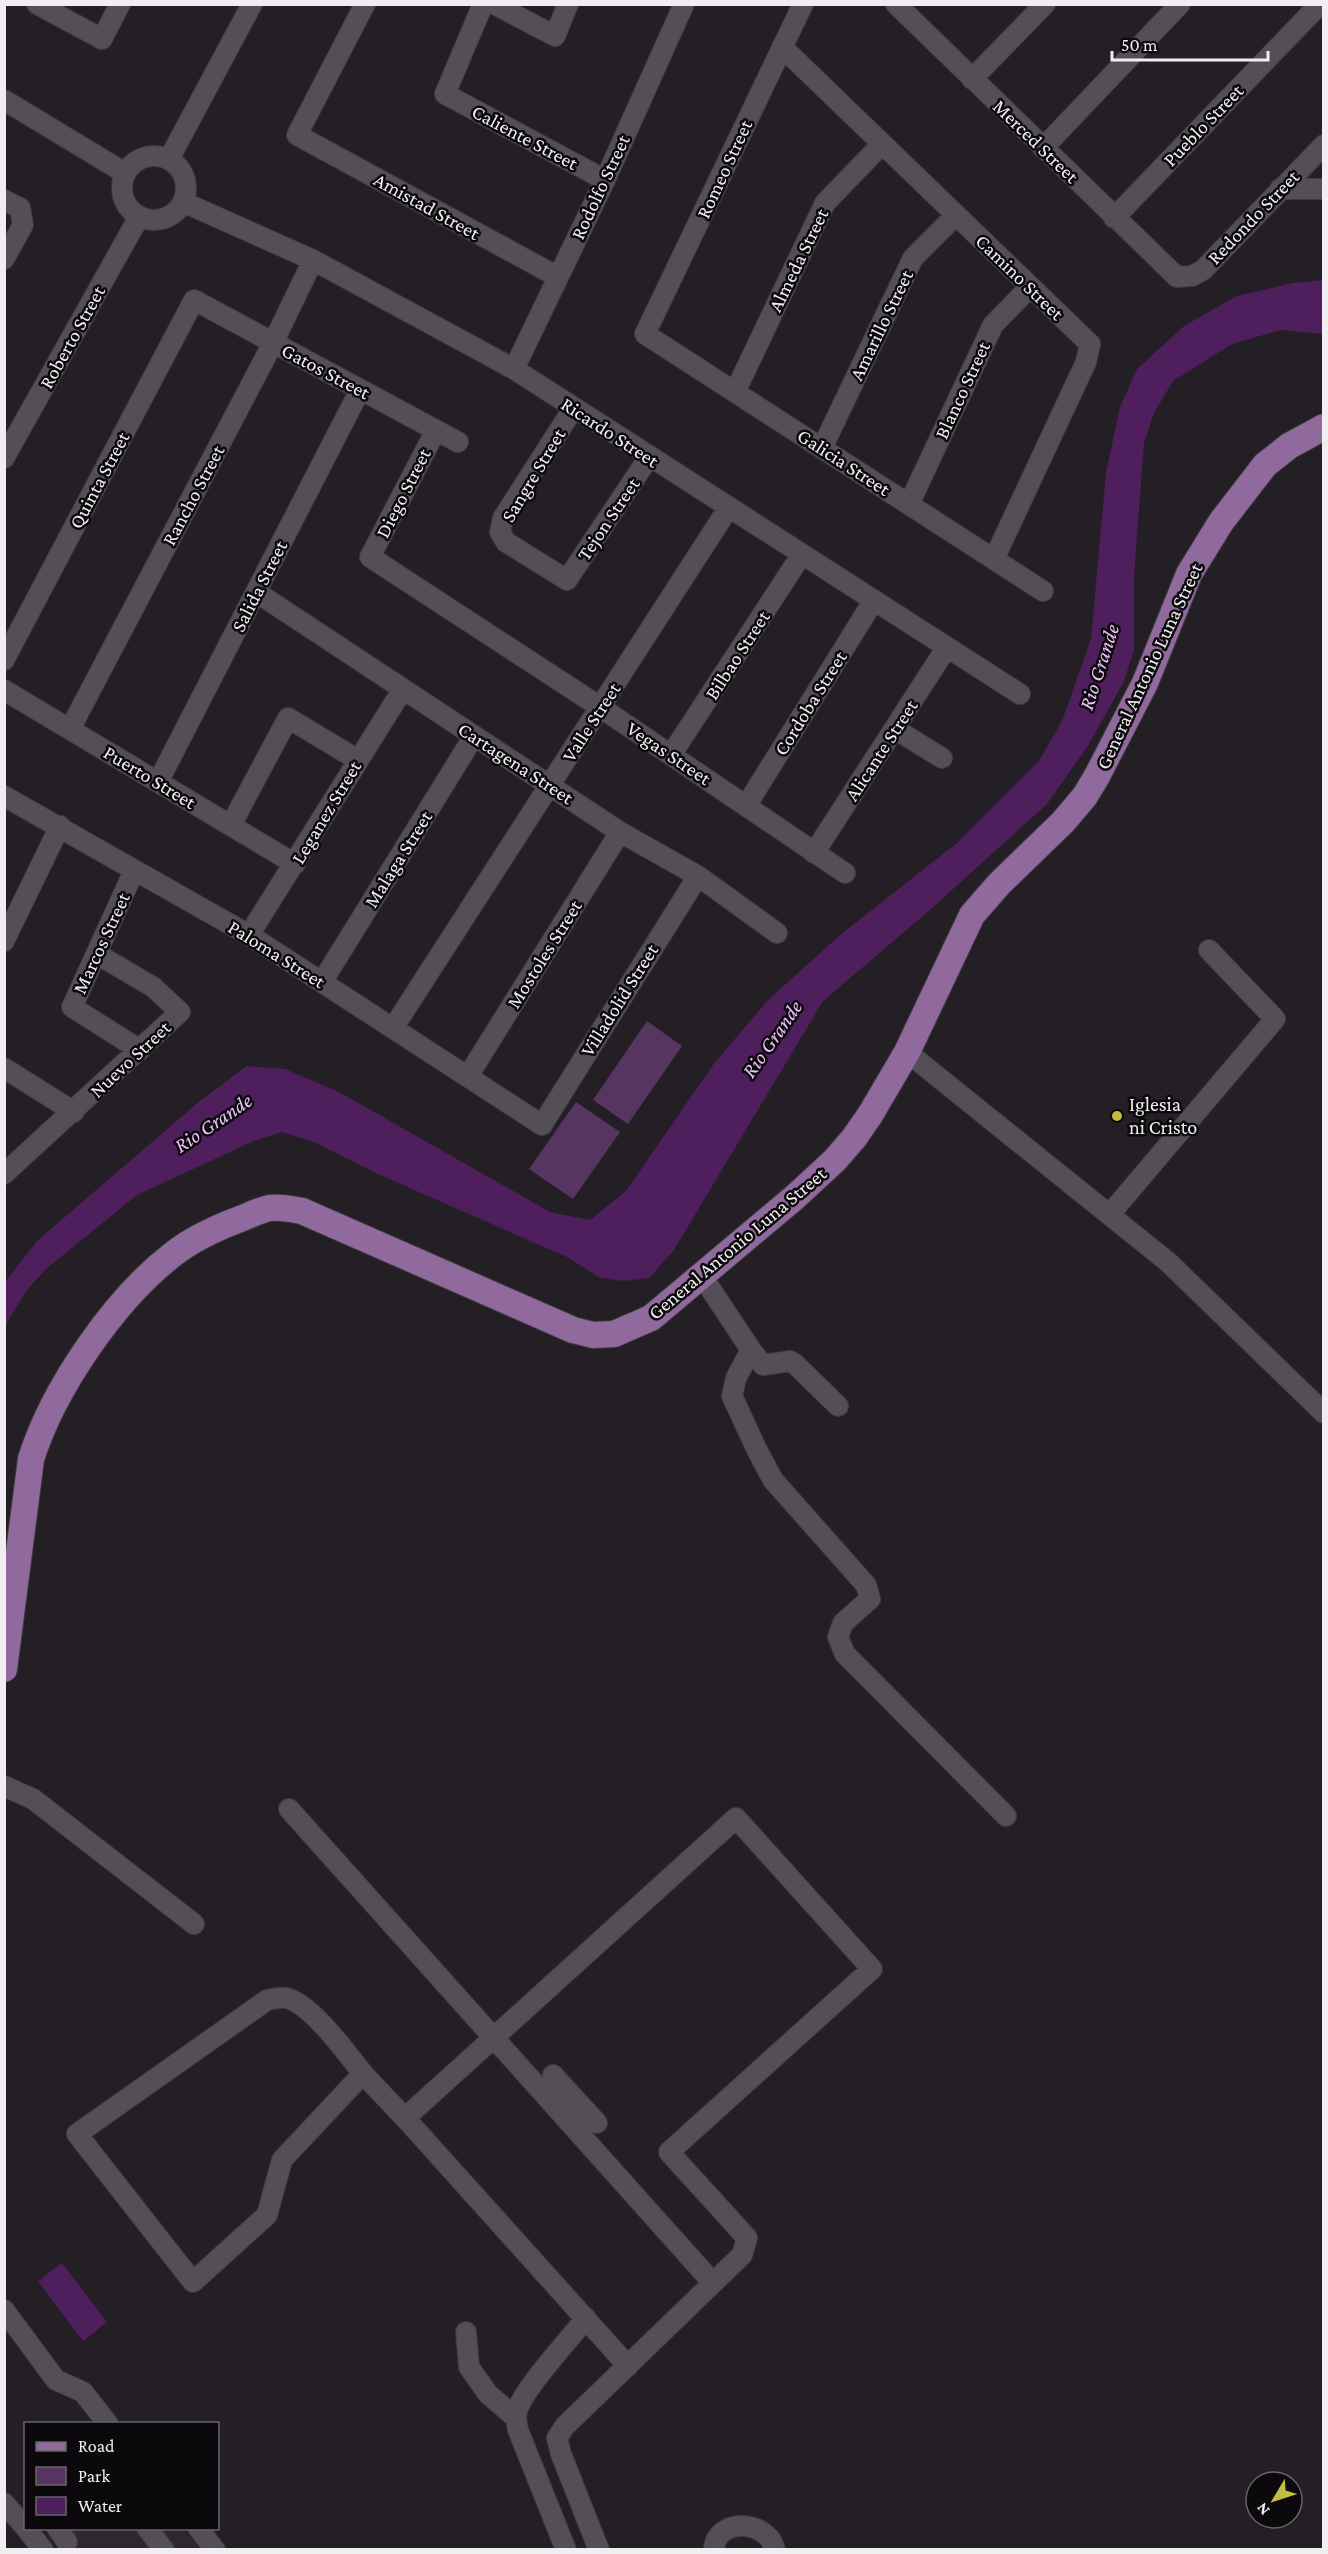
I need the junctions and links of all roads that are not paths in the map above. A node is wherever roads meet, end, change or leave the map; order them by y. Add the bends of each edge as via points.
1 (37, 4) edge
2 (120, 4) edge
3 (252, 4) edge
4 (365, 4) edge
5 (483, 4) edge
6 (494, 4) edge
7 (568, 4) edge
8 (684, 4) edge
9 (803, 4) edge
10 (1045, 4) edge
11 (1180, 4) edge
12 (897, 5) edge
13 (1318, 7) edge
14 (782, 47) junction
15 (972, 79) junction
16 (4, 100) edge
17 (882, 144) junction
18 (1323, 145) edge
19 (1042, 148) junction
20 (169, 159) junction
21 (125, 173) junction
22 (605, 180) junction
23 (1280, 189) junction
24 (1323, 189) edge
25 (4, 200) edge
26 (183, 202) junction
27 (956, 214) junction
28 (139, 217) junction
29 (1114, 218) junction
30 (4, 259) edge
31 (313, 260) junction
32 (558, 277) junction
33 (1177, 277) joint
34 (1030, 287) junction
35 (194, 300) joint
36 (645, 334) joint
37 (273, 343) junction
38 (514, 369) junction
39 (360, 390) junction
40 (735, 392) junction
41 (573, 409) junction
42 (1323, 427) edge
43 (436, 430) junction
44 (458, 442) dead end
45 (822, 448) junction
46 (649, 457) junction
47 (4, 458) edge
48 (909, 504) junction
49 (729, 507) junction
50 (802, 554) junction
51 (370, 557) joint
52 (994, 559) junction
53 (567, 580) joint
54 (1043, 591) dead end
55 (256, 592) junction
56 (874, 600) junction
57 (948, 647) junction
58 (4, 660) edge
59 (403, 689) junction
60 (4, 690) edge
61 (1020, 694) dead end
62 (600, 707) junction
63 (70, 729) junction
64 (895, 729) junction
65 (474, 736) junction
66 (671, 755) junction
67 (942, 758) dead end
68 (358, 760) junction
69 (158, 782) junction
70 (550, 786) junction
71 (4, 796) edge
72 (746, 806) junction
73 (231, 825) junction
74 (60, 826) junction
75 (620, 832) junction
76 (814, 853) junction
77 (296, 864) junction
78 (135, 872) junction
79 (845, 873) dead end
80 (698, 876) junction
81 (777, 933) dead end
82 (249, 935) junction
83 (4, 941) edge
84 (1209, 950) dead end
85 (96, 954) junction
86 (322, 982) junction
87 (393, 1028) junction
88 (140, 1050) junction
89 (907, 1052) junction
90 (4, 1068) edge
91 (468, 1076) junction
92 (74, 1112) junction
93 (542, 1125) joint
94 (4, 1174) edge
95 (1110, 1214) junction
96 (702, 1276) junction
97 (751, 1350) junction
98 (838, 1406) dead end
99 (1323, 1413) edge
100 (4, 1669) edge
101 (4, 1786) edge
102 (289, 1809) dead end
103 (1006, 1816) dead end
104 (194, 1924) dead end
105 (495, 2037) junction
106 (553, 2075) dead end
107 (365, 2076) junction
108 (405, 2118) junction
109 (597, 2123) dead end
110 (713, 2283) junction
111 (4, 2310) edge
112 (586, 2318) junction
113 (466, 2332) dead end
114 (628, 2366) junction
115 (516, 2418) junction
116 (106, 2422) edge
117 (4, 2503) edge
118 (24, 2526) edge
119 (28, 2530) edge
120 (148, 2530) edge
121 (199, 2530) edge
122 (43, 2550) edge
123 (164, 2550) edge
124 (214, 2550) edge
125 (566, 2550) edge
126 (598, 2550) edge
127 (714, 2550) edge
128 (775, 2550) edge

1 - 2 street via 102,39
3 - 20 street
4 - 32 street, Amistad Street via 297,135
5 - 22 street, Caliente Street via 445,94
6 - 7 street via 555,36
8 - 22 street, Rodolfo Street
9 - 14 street, Romeo Street
10 - 15 street
11 - 19 street
12 - 15 street, Merced Street
13 - 29 street, Pueblo Street
14 - 17 street, Camino Street
14 - 36 street, Romeo Street
15 - 19 street, Merced Street
16 - 21 street
17 - 27 street, Camino Street
17 - 40 street, Almeda Street via 825,203
18 - 23 street, Redondo Street
19 - 29 street, Merced Street
20 - 21 street via 144,157
20 - 26 street via 184,178
21 - 28 street via 123,198
22 - 32 street, Rodolfo Street
23 - 24 street
23 - 33 street, Redondo Street via 1203,270
25 - 30 street via 20,208 23,225
26 - 28 street via 159,220
26 - 31 street, Ricardo Street
27 - 34 street, Camino Street
27 - 45 street, Amarillo Street via 913,258
28 - 47 street, Roberto Street
29 - 33 street, Merced Street
31 - 37 street, Rancho Street
31 - 38 street, Ricardo Street
32 - 38 street, Rodolfo Street
34 - 48 street, Blanco Street via 993,325
34 - 52 street, Camino Street via 1089,344 1086,362
35 - 37 street, Gatos Street
35 - 58 street, Quinta Street
36 - 40 street, Galicia Street
37 - 39 street, Gatos Street
37 - 63 street, Rancho Street
38 - 41 street, Ricardo Street
39 - 43 street, Gatos Street
39 - 55 street, Salida Street
40 - 45 street, Galicia Street
41 - 46 street, Ricardo Street
41 - 53 street, Sangre Street via 503,519 500,532 506,542
42 - 89 main road, General Antonio Luna Street via 1265,465 1221,522 1190,574 1145,683 1097,776 1063,822 972,915
43 - 44 street, Gatos Street
43 - 51 street, Diego Street
45 - 48 street, Galicia Street
46 - 49 street, Ricardo Street
46 - 53 street, Tejon Street
48 - 52 street, Galicia Street
49 - 50 street, Ricardo Street
49 - 62 street, Valle Street
50 - 56 street, Ricardo Street
50 - 66 street, Bilbao Street
51 - 62 street, Vegas Street
52 - 54 street, Galicia Street
55 - 59 street, Cartagena Street
55 - 69 street, Salida Street
56 - 57 street, Ricardo Street
56 - 72 street, Cordoba Street
57 - 61 street, Ricardo Street
57 - 64 street, Alicante Street
59 - 65 street, Cartagena Street
59 - 68 street, Leganez Street
60 - 63 street, Puerto Street
62 - 66 street, Vegas Street
62 - 70 street, Valle Street
63 - 69 street, Puerto Street
64 - 67 street
64 - 76 street, Alicante Street
65 - 70 street, Cartagena Street
65 - 86 street, Malaga Street
66 - 72 street, Vegas Street
68 - 73 street via 288,718
68 - 77 street, Leganez Street
69 - 73 street, Puerto Street
70 - 75 street, Cartagena Street
70 - 87 street, Valle Street
71 - 74 street, Paloma Street
72 - 76 street, Vegas Street
73 - 77 street, Puerto Street
74 - 78 street, Paloma Street
74 - 83 street
75 - 80 street, Cartagena Street
75 - 91 street, Mostoles Street
76 - 79 street, Vegas Street
77 - 82 street, Leganez Street
78 - 82 street, Paloma Street
78 - 85 street, Marcos Street
80 - 81 street, Cartagena Street
80 - 93 street, Villadolid Street
82 - 86 street, Paloma Street
84 - 95 street via 1275,1018
85 - 88 street, Marcos Street via 72,1007
85 - 88 street, Nuevo Street via 153,987 180,1012
86 - 87 street, Paloma Street
87 - 91 street, Paloma Street
88 - 92 street, Nuevo Street
89 - 95 street
89 - 96 main road, General Antonio Luna Street via 870,1115 834,1160
90 - 92 street
91 - 93 street, Paloma Street
92 - 94 street, Nuevo Street
95 - 99 street via 1168,1262
96 - 97 street
96 - 100 main road, General Antonio Luna Street via 651,1318 614,1334 593,1335 573,1330 302,1211 270,1208 199,1237 152,1272 122,1304 64,1386 40,1432 32,1459
97 - 98 street via 763,1365 790,1361 795,1364
97 - 103 street via 736,1378 732,1396 757,1450 773,1480 869,1592 870,1599 843,1623 838,1637 845,1654
101 - 104 street via 33,1799
102 - 105 street
105 - 108 street
105 - 110 street
105 - 110 street via 736,1818 872,1969 669,2152 747,2238 742,2255
106 - 109 street
107 - 107 street via 282,2160 267,2215 193,2282 77,2134 267,2000 286,1998 305,2009 323,2024
107 - 108 street
108 - 112 street
110 - 114 street
111 - 116 street via 56,2380 83,2392
112 - 114 street
112 - 115 street via 525,2396
113 - 115 street via 469,2367 488,2394
114 - 126 street via 557,2438
115 - 125 street
117 - 118 street
119 - 122 street
120 - 123 street
121 - 124 street
127 - 128 street via 718,2536 728,2527 756,2527 767,2533

